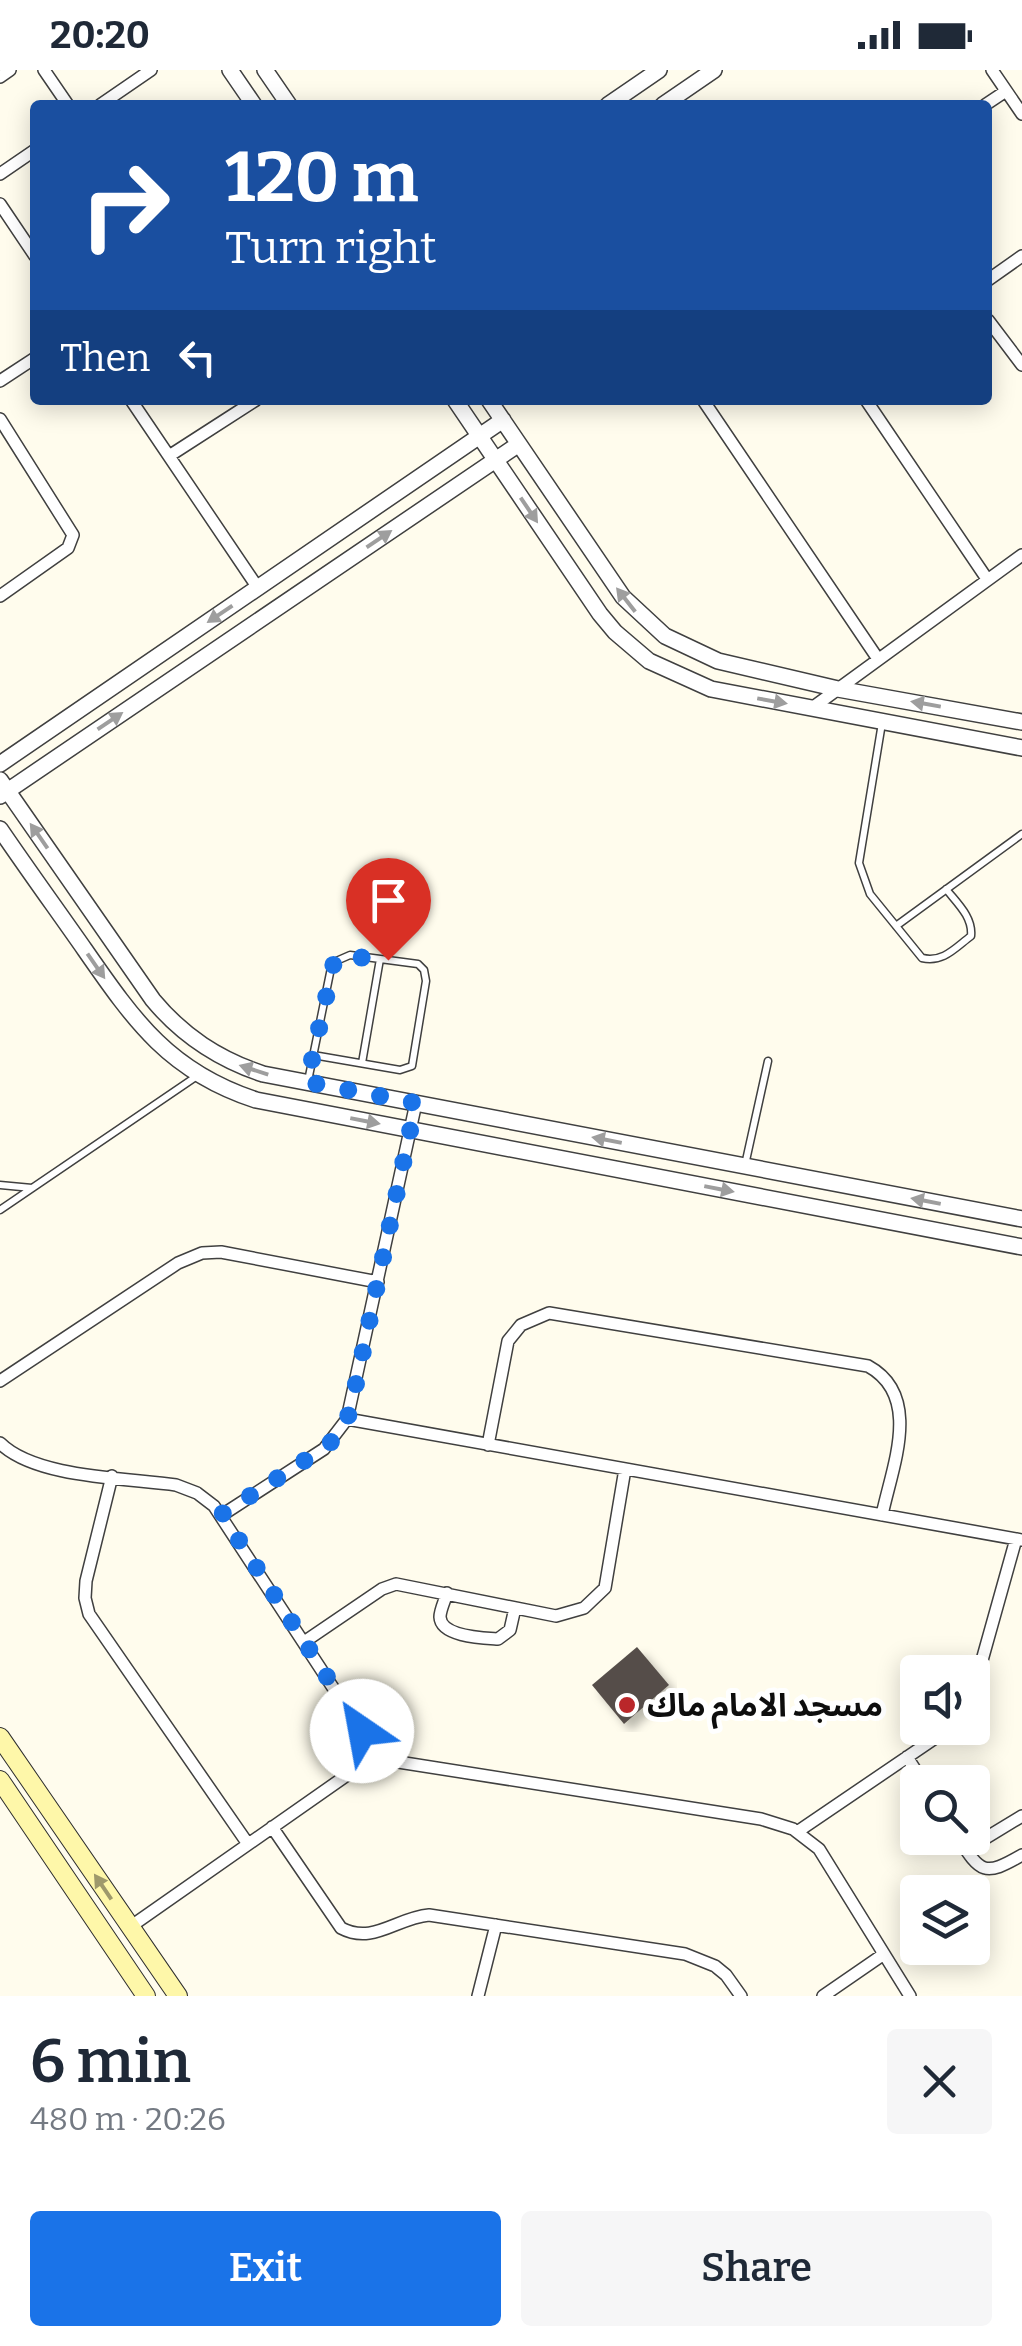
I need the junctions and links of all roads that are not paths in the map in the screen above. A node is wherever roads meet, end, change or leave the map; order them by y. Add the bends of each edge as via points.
1 (10, 70) edge
2 (44, 70) edge
3 (151, 70) edge
4 (230, 70) edge
5 (265, 70) edge
6 (659, 70) edge
7 (714, 70) edge
8 (992, 70) edge
9 (0, 77) edge
10 (1006, 91) junction
11 (65, 100) edge
12 (107, 100) edge
13 (251, 100) edge
14 (286, 100) edge
15 (615, 100) edge
16 (670, 100) edge
17 (992, 100) edge
18 (1022, 114) edge
19 (30, 153) edge
20 (0, 174) edge
21 (0, 204) edge
22 (30, 249) edge
23 (1022, 256) edge
24 (992, 277) edge
25 (992, 325) edge
26 (30, 361) edge
27 (1022, 365) edge
28 (0, 381) edge
29 (134, 405) edge
30 (248, 405) edge
31 (458, 405) edge
32 (493, 405) edge
33 (706, 405) edge
34 (869, 405) edge
35 (0, 419) edge
36 (503, 420) junction
37 (480, 436) junction
38 (520, 444) junction
39 (169, 456) junction
40 (496, 460) junction
41 (1022, 555) edge
42 (987, 579) junction
43 (258, 588) junction
44 (0, 596) edge
45 (878, 659) junction
46 (838, 689) junction
47 (812, 708) junction
48 (882, 721) junction
49 (1022, 722) edge
50 (1022, 748) edge
51 (0, 764) edge
52 (2, 789) edge
53 (0, 829) edge
54 (1022, 834) edge
55 (946, 889) junction
56 (896, 926) junction
57 (380, 959) junction
58 (312, 1055) junction
59 (768, 1061) dead end
60 (362, 1063) junction
61 (198, 1075) junction
62 (307, 1082) junction
63 (416, 1103) junction
64 (410, 1130) junction
65 (744, 1166) junction
66 (808, 1178) junction
67 (0, 1185) edge
68 (33, 1188) junction
69 (803, 1205) junction
70 (0, 1210) edge
71 (1022, 1219) edge
72 (1022, 1247) edge
73 (378, 1282) junction
74 (0, 1381) edge
75 (347, 1420) junction
76 (0, 1443) edge
77 (488, 1445) junction
78 (625, 1469) junction
79 (112, 1476) junction
80 (222, 1514) junction
81 (882, 1515) junction
82 (1019, 1540) edge
83 (447, 1593) junction
84 (516, 1608) junction
85 (304, 1642) junction
86 (984, 1655) edge
87 (0, 1737) edge
88 (925, 1745) edge
89 (907, 1757) junction
90 (381, 1761) junction
91 (912, 1765) edge
92 (0, 1780) edge
93 (1022, 1816) edge
94 (272, 1828) junction
95 (798, 1832) junction
96 (990, 1835) edge
97 (248, 1844) junction
98 (969, 1855) edge
99 (1022, 1855) edge
100 (496, 1925) junction
101 (130, 1926) junction
102 (884, 1954) junction
103 (146, 1996) edge
104 (178, 1996) edge
105 (478, 1996) edge
106 (741, 1996) edge
107 (824, 1996) edge
108 (910, 1996) edge

1 - 9 street
2 - 11 street
3 - 12 street
4 - 13 street
5 - 14 street
6 - 15 street
7 - 16 street
8 - 10 street
10 - 17 street
10 - 18 street
19 - 20 street
21 - 22 street
23 - 24 street
25 - 27 street
26 - 28 street
29 - 39 street
30 - 39 street
31 - 37 street
32 - 36 street
33 - 45 street
34 - 42 street
35 - 44 street via 74,535 68,548
36 - 37 street
36 - 38 street
37 - 40 street
37 - 43 street
38 - 40 street
46 -> 38 street via 699,655 649,625
39 - 43 street
40 -> 47 street via 600,614 631,647 690,682
52 -> 40 street
41 - 42 street
42 - 45 street
43 -> 51 street
45 - 46 street
46 - 47 street
49 -> 46 street
47 - 48 street
48 - 50 street
48 - 56 lane via 860,863 870,894
62 -> 52 street via 228,1061 166,1016
53 -> 61 street via 131,1016
54 - 55 lane
55 - 56 lane
55 - 56 lane via 972,930 943,958 922,958
57 - 58 lane via 344,956 334,962
57 - 60 lane
57 - 60 lane via 418,964 426,975 414,1063 400,1070
58 - 60 lane
58 - 62 lane
59 - 65 lane
61 -> 64 street via 256,1100
61 - 68 lane
62 - 63 street
63 - 64 street
65 -> 63 street
64 -> 69 street
64 - 73 street
65 - 66 street
66 - 69 street
71 -> 66 street
67 - 68 lane
68 - 70 lane
69 - 72 street
73 - 74 street via 202,1253
73 - 75 street
75 - 77 street
75 - 80 street via 324,1448
76 - 79 street via 40,1467
77 - 78 street
77 - 81 street via 508,1341 539,1315 560,1313 848,1362 878,1371 900,1408
78 - 81 street
78 - 84 street via 599,1596 566,1615
79 - 80 street via 187,1488
79 - 97 street via 86,1581 89,1614
80 - 85 street
81 - 82 street
82 - 86 street
83 - 84 street
83 - 84 street via 441,1621 450,1631 498,1639 510,1630
83 - 85 street via 389,1586
85 - 90 street
101 -> 87 main road
88 - 89 street
89 - 91 street
89 - 95 street
90 - 94 street via 350,1773
90 - 95 street via 762,1819
92 - 103 main road
93 - 96 street
94 - 97 street
94 - 100 street via 348,1932 372,1934 428,1915
95 - 102 street via 826,1858
97 - 101 street
98 - 99 street via 987,1870
100 - 105 street
100 - 106 street via 695,1956 726,1974
101 - 104 main road
102 - 107 street
102 - 108 street

